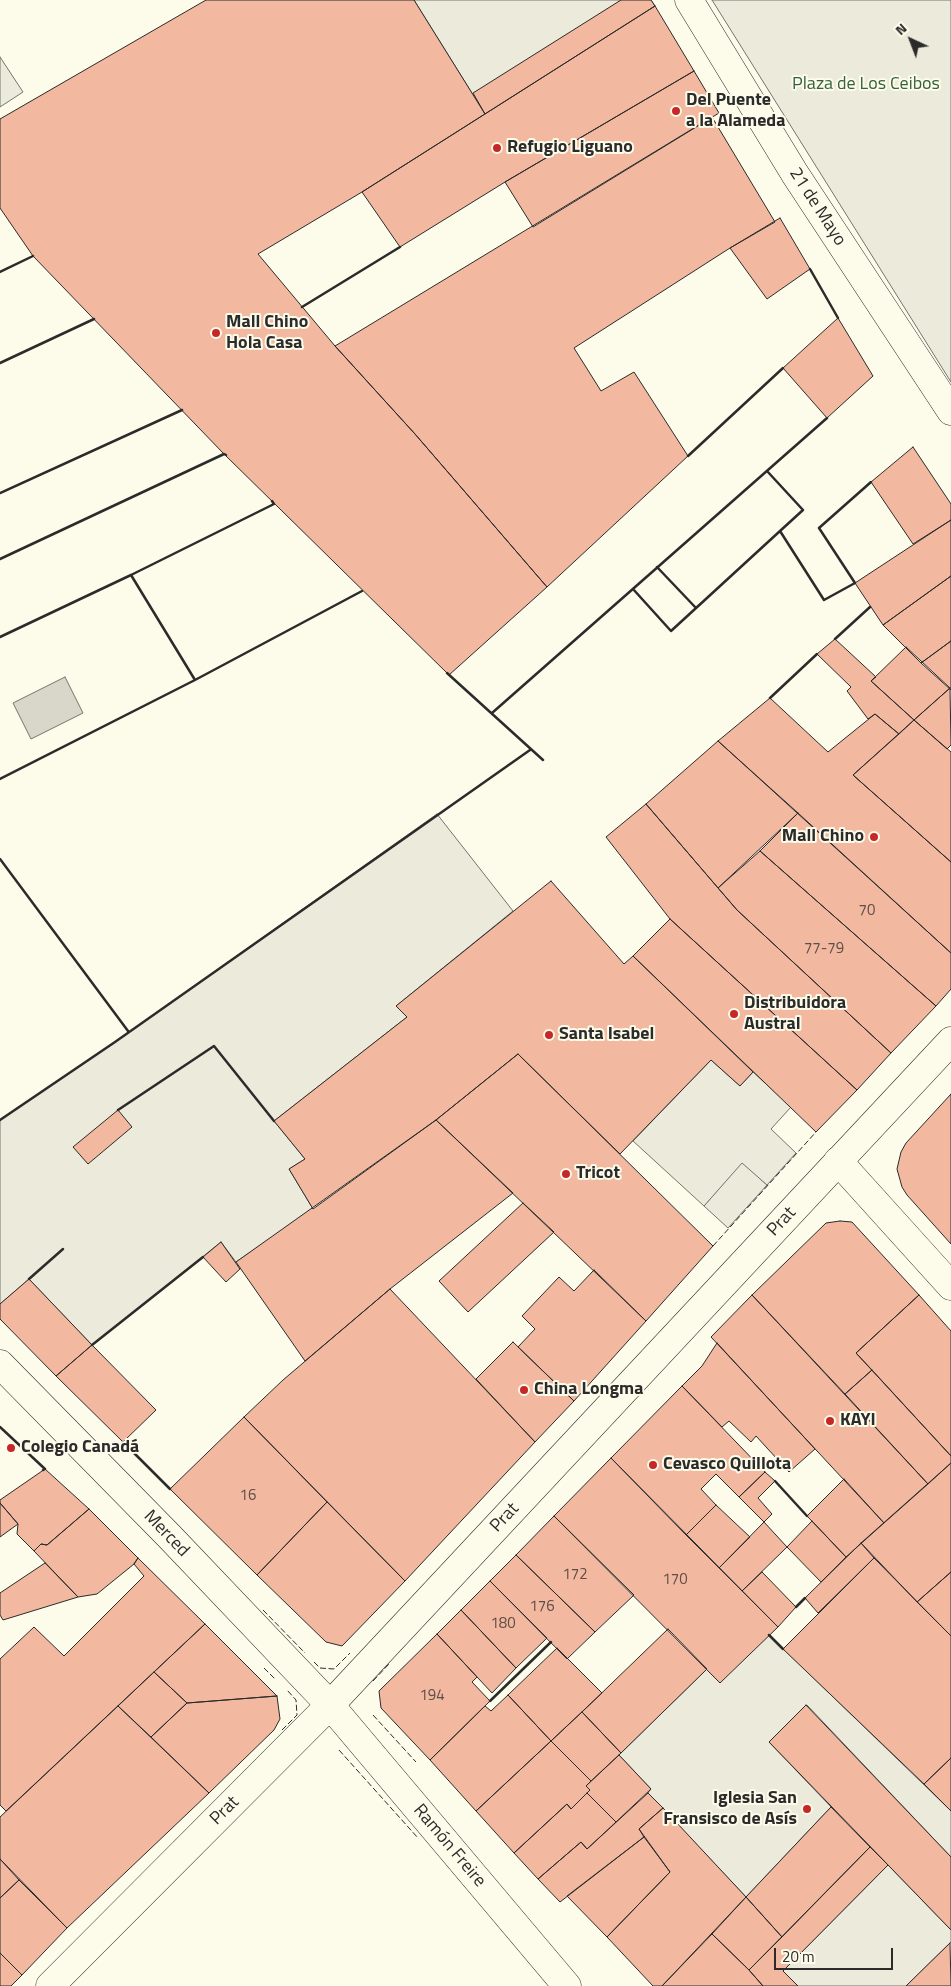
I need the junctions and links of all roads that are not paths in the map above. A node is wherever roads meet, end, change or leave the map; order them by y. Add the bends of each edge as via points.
1 (689, 0) edge
2 (951, 411) edge
3 (951, 1041) edge
4 (838, 1161) junction
5 (951, 1286) edge
6 (0, 1364) edge
7 (330, 1705) junction
8 (50, 1986) edge
9 (567, 1986) edge

1 - 2 street, 21 de Mayo via 795,174
3 - 4 street, Prat
4 - 5 street
4 - 7 street, Prat
6 - 7 street, Merced
7 - 8 street, Prat
7 - 9 street, Ramón Freire

